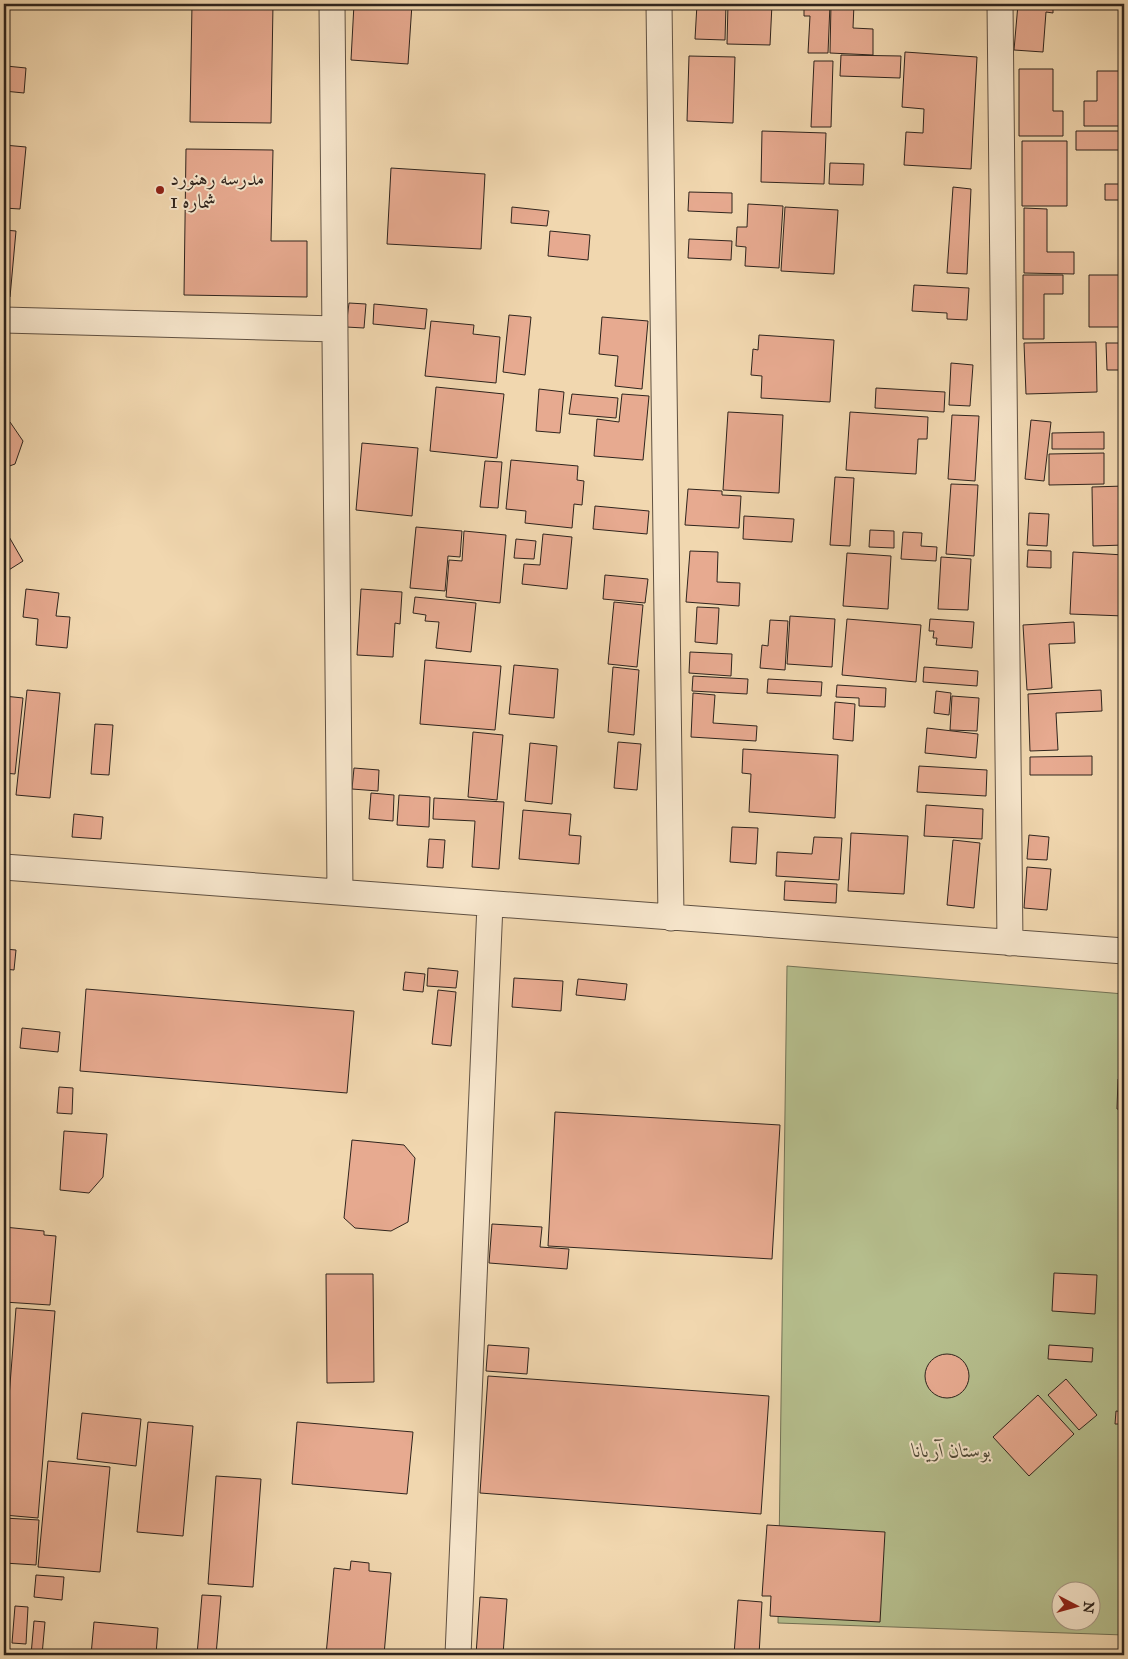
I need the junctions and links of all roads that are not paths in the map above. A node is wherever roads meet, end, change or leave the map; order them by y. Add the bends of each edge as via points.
1 (332, 4) edge
2 (658, 4) edge
3 (1000, 4) edge
4 (4, 320) edge
5 (335, 329) junction
6 (4, 867) edge
7 (340, 892) junction
8 (490, 904) junction
9 (672, 918) junction
10 (1010, 943) junction
11 (1124, 951) edge
12 (458, 1655) edge

1 - 5 street
2 - 9 street
3 - 10 street
4 - 5 street
5 - 7 street
6 - 7 street
7 - 8 street
8 - 9 street
8 - 12 street
9 - 10 street
10 - 11 street

